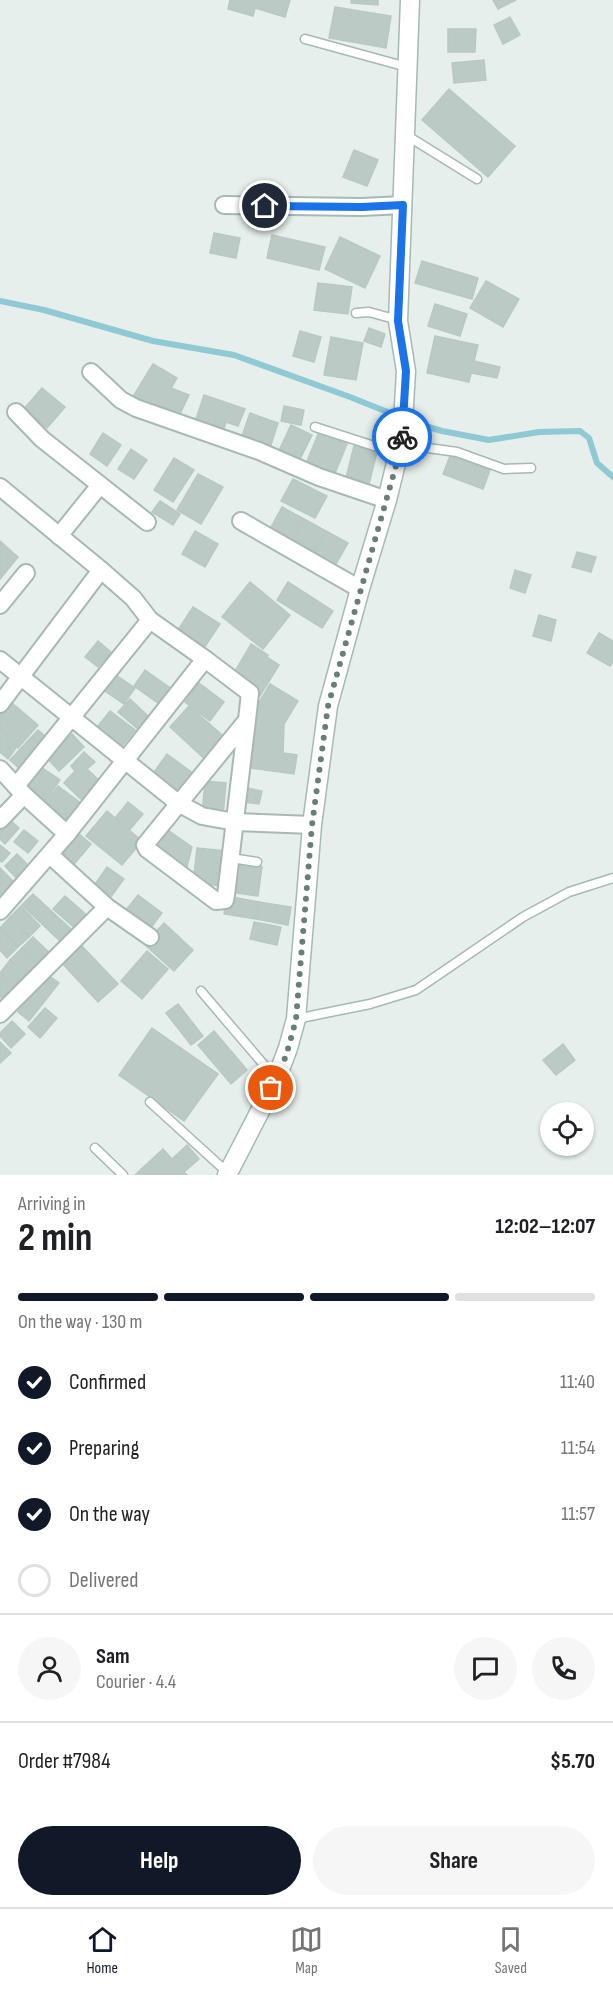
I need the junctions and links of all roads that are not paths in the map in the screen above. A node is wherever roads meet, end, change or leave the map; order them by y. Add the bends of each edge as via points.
1 (410, 0) edge
2 (305, 39) dead end
3 (408, 67) junction
4 (406, 135) junction
5 (477, 179) dead end
6 (403, 205) junction
7 (224, 206) dead end
8 (356, 313) dead end
9 (398, 321) junction
10 (91, 372) dead end
11 (16, 412) dead end
12 (315, 427) dead end
13 (401, 441) junction
14 (531, 468) dead end
15 (100, 485) junction
16 (0, 487) edge
17 (387, 500) junction
18 (241, 521) dead end
19 (147, 522) dead end
20 (59, 536) junction
21 (102, 570) junction
22 (26, 573) dead end
23 (360, 589) junction
24 (1, 602) edge
25 (150, 620) junction
26 (205, 658) junction
27 (0, 660) edge
28 (20, 675) junction
29 (0, 704) edge
30 (72, 716) junction
31 (247, 720) junction
32 (124, 760) junction
33 (0, 769) edge
34 (20, 791) junction
35 (178, 803) junction
36 (0, 820) edge
37 (235, 822) junction
38 (312, 825) junction
39 (67, 834) junction
40 (50, 855) junction
41 (231, 858) junction
42 (257, 862) dead end
43 (613, 878) edge
44 (107, 907) junction
45 (0, 911) edge
46 (150, 937) dead end
47 (201, 991) dead end
48 (0, 1014) edge
49 (296, 1019) junction
50 (276, 1080) junction
51 (150, 1102) dead end
52 (95, 1148) dead end
53 (228, 1174) edge
54 (123, 1175) edge

1 - 3 street
2 - 3 lane
3 - 4 street
4 - 5 lane
4 - 6 street
6 - 7 street
6 - 9 street
8 - 9 lane via 369,312
9 - 13 street via 406,371
10 - 17 street via 136,408
11 - 15 street via 42,439
12 - 13 lane
13 - 14 lane via 457,452 504,469
13 - 17 street
15 - 19 street
15 - 20 street
16 - 20 street
17 - 23 street
18 - 23 street
20 - 21 street
21 - 25 street
21 - 28 street
22 - 24 street
23 - 38 street via 328,706
25 - 26 street
25 - 30 street
26 - 31 street via 250,693
26 - 32 street
27 - 28 street
28 - 29 street
28 - 30 street
30 - 32 street
30 - 34 street
31 - 35 street
31 - 37 street
32 - 35 street
32 - 39 street
33 - 34 street
34 - 36 street
34 - 39 street
35 - 37 street via 202,816
35 - 41 street via 145,845 147,849 216,901 225,900
37 - 38 street
37 - 41 street
38 - 49 street
39 - 40 street
40 - 44 street
40 - 45 street
41 - 42 lane
43 - 49 lane via 569,892 523,917 416,990
44 - 46 street
44 - 48 street
47 - 50 lane
49 - 50 street
50 - 53 street
51 - 53 lane
52 - 54 lane

